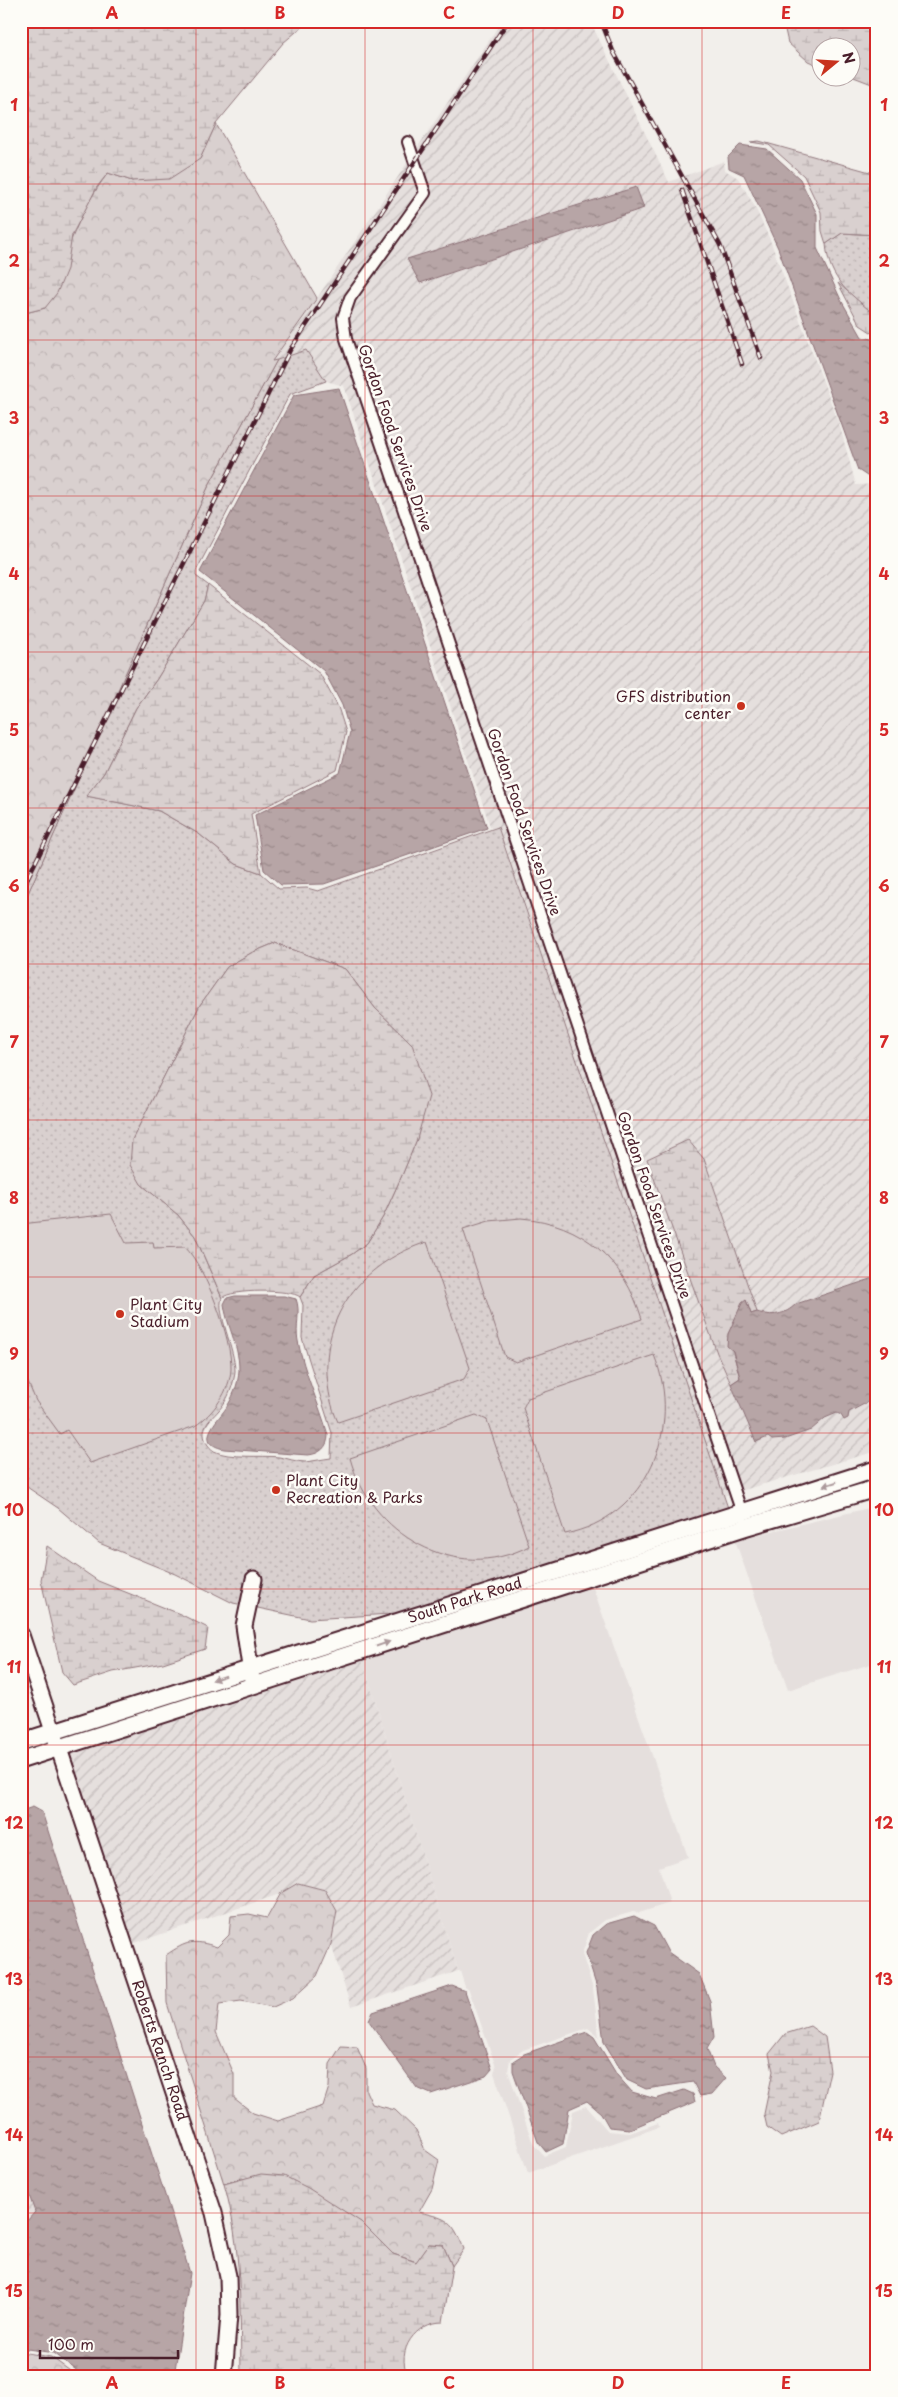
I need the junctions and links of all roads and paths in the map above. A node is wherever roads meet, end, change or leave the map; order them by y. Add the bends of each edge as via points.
1 (408, 142) dead end
2 (877, 1469) edge
3 (877, 1488) edge
4 (744, 1519) junction
5 (598, 1558) junction
6 (254, 1579) dead end
7 (21, 1635) edge
8 (404, 1637) junction
9 (252, 1678) junction
10 (56, 1740) junction
11 (21, 1742) edge
12 (21, 1750) edge
13 (21, 1760) edge
14 (224, 2376) edge

1 - 4 street, Gordon Food Services Drive via 425,193 350,298 344,318 346,339
2 -> 4 main road, South Park Road via 804,1492
3 - 4 main road, South Park Road
4 - 5 main road, South Park Road
4 - 8 main road, South Park Road via 629,1557 598,1575
5 - 8 main road via 593,1565 422,1620
5 - 9 main road, South Park Road via 383,1626
6 - 9 street via 244,1626
7 - 10 street, Roberts Ranch Road
9 -> 8 main road, South Park Road
9 - 10 main road, South Park Road
9 -> 10 main road, South Park Road via 176,1692
10 - 11 main road
10 - 12 main road
10 - 13 main road
10 - 14 street, Roberts Ranch Road via 214,2213 228,2276 230,2315

